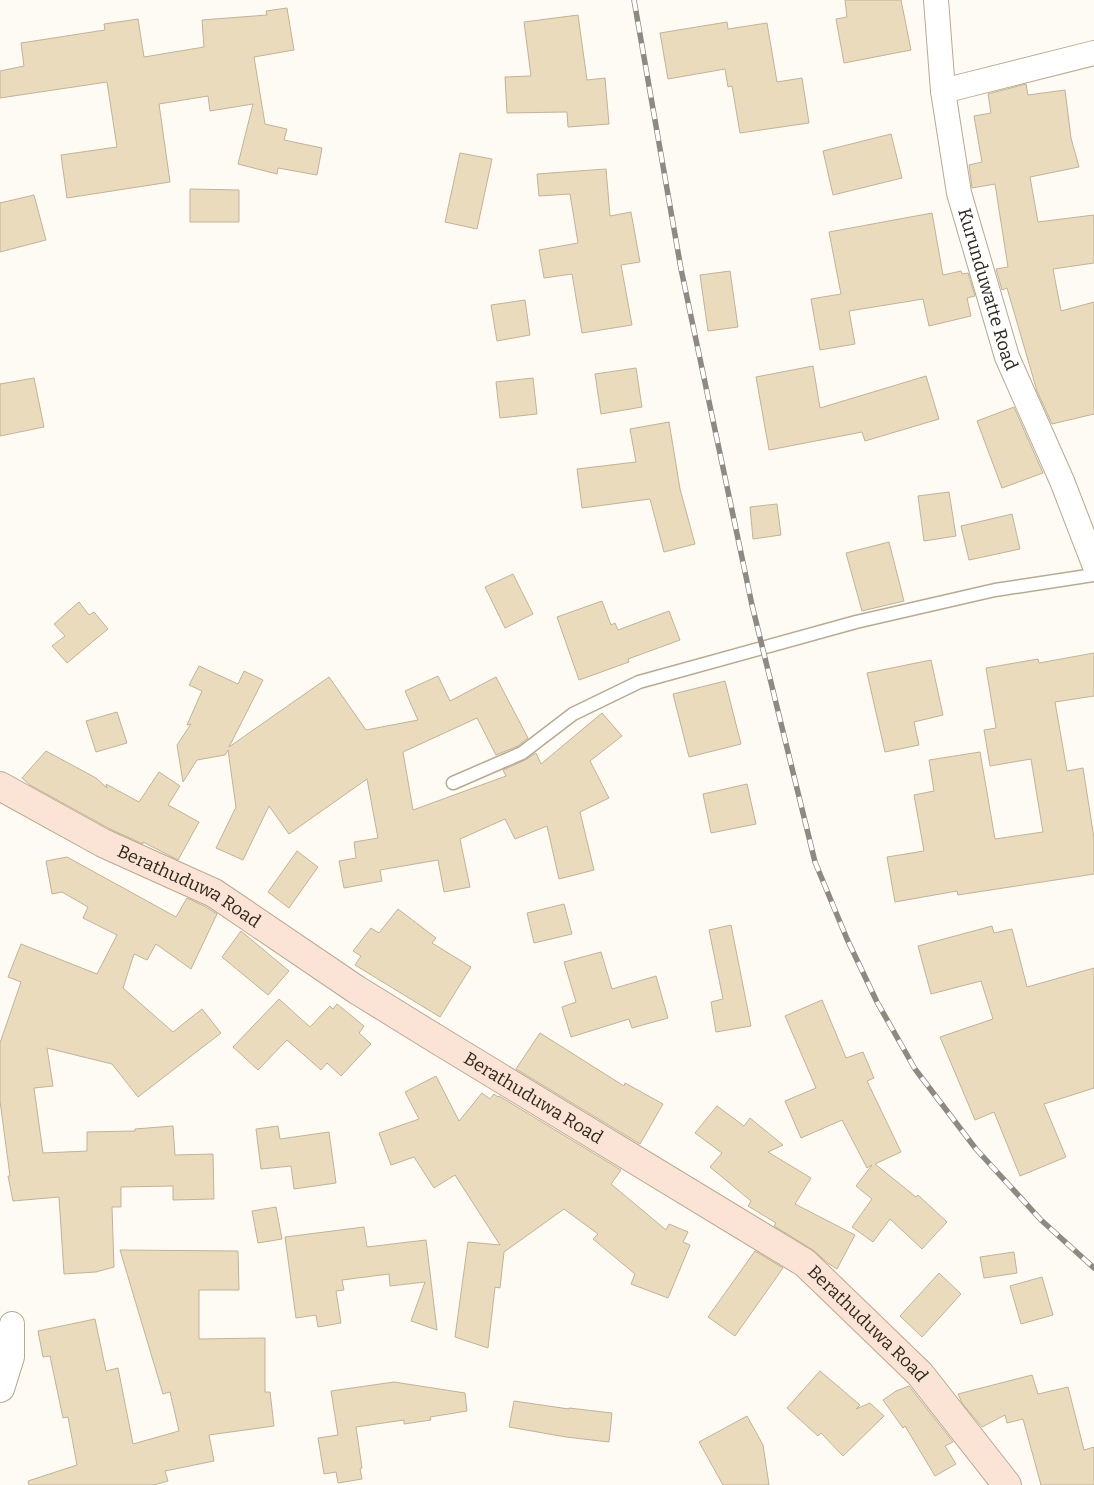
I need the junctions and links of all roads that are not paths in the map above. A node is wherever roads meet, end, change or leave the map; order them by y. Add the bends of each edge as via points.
1 (936, 0) edge
2 (1094, 53) edge
3 (943, 91) junction
4 (1094, 564) edge
5 (1094, 575) edge
6 (453, 783) dead end
7 (0, 786) edge
8 (12, 1324) dead end
9 (0, 1390) edge
10 (1007, 1485) edge

1 - 3 street, Kurunduwatte Road
2 - 3 street
3 - 4 street, Kurunduwatte Road via 959,193 1007,357 1062,480
5 - 6 lane via 995,590 856,622 639,682 573,714 522,752
7 - 10 street, Berathuduwa Road via 103,844 214,893 365,995 805,1263 920,1374
8 - 9 street via 12,1356

